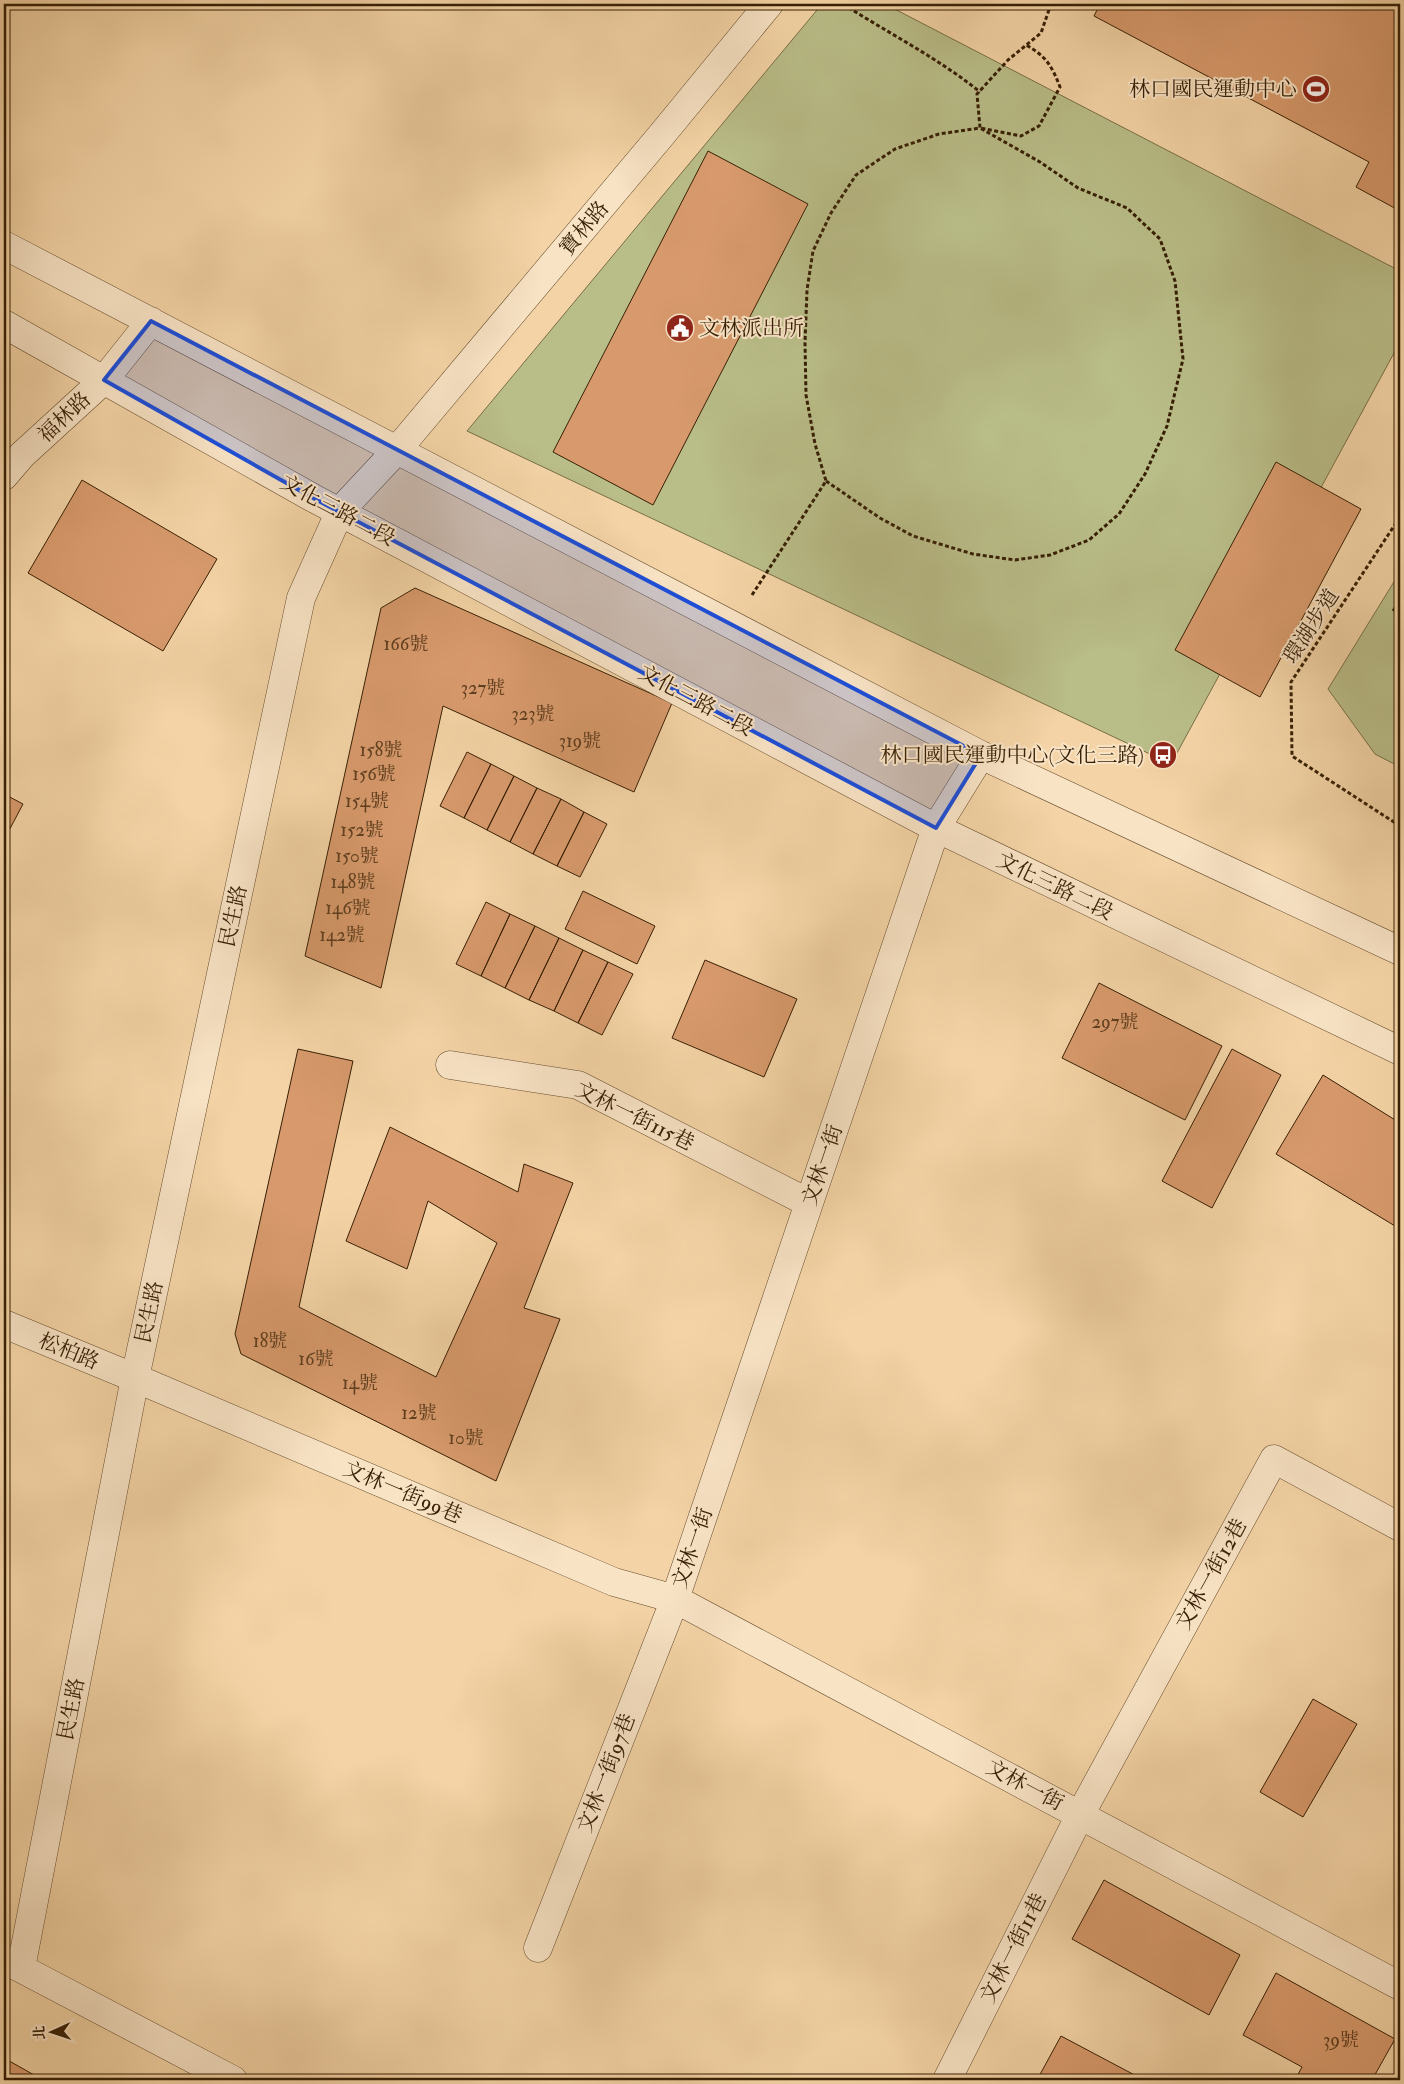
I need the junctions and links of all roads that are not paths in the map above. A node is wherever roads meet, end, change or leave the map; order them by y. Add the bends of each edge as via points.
1 (769, 4) edge
2 (4, 245) edge
3 (151, 321) junction
4 (4, 324) edge
5 (104, 380) junction
6 (397, 450) junction
7 (4, 476) edge
8 (340, 511) junction
9 (981, 755) junction
10 (936, 828) junction
11 (1400, 951) edge
12 (1400, 1051) edge
13 (450, 1065) dead end
14 (809, 1203) junction
15 (4, 1324) edge
16 (135, 1378) junction
17 (1400, 1528) edge
18 (675, 1598) junction
19 (1080, 1815) junction
20 (538, 1948) dead end
21 (12, 1964) edge
22 (1400, 1986) edge
23 (234, 2080) edge
24 (947, 2080) edge

1 - 6 street, 寶林路
2 - 3 street
3 - 5 street, 福林路
3 - 6 street
4 - 5 street, 文化三路二段
5 - 7 street, 福林路 via 22,455
5 - 8 street, 文化三路二段
6 - 8 street, 民生路
6 - 9 street
8 - 10 street, 文化三路二段
8 - 16 street, 民生路 via 301,598
9 - 10 street, 文林一街
9 - 11 street
10 - 12 street, 文化三路二段
10 - 14 street, 文林一街
13 - 14 street, 文林一街115巷 via 578,1085
14 - 18 street, 文林一街
15 - 16 street, 松柏路
16 - 18 street, 文林一街99巷 via 614,1582
16 - 21 street, 民生路
17 - 19 street, 文林一街12巷 via 1274,1459
18 - 19 street, 文林一街
18 - 20 street, 文林一街97巷
19 - 22 street, 文林一街
19 - 24 street, 文林一街11巷
21 - 23 street, 民生路

